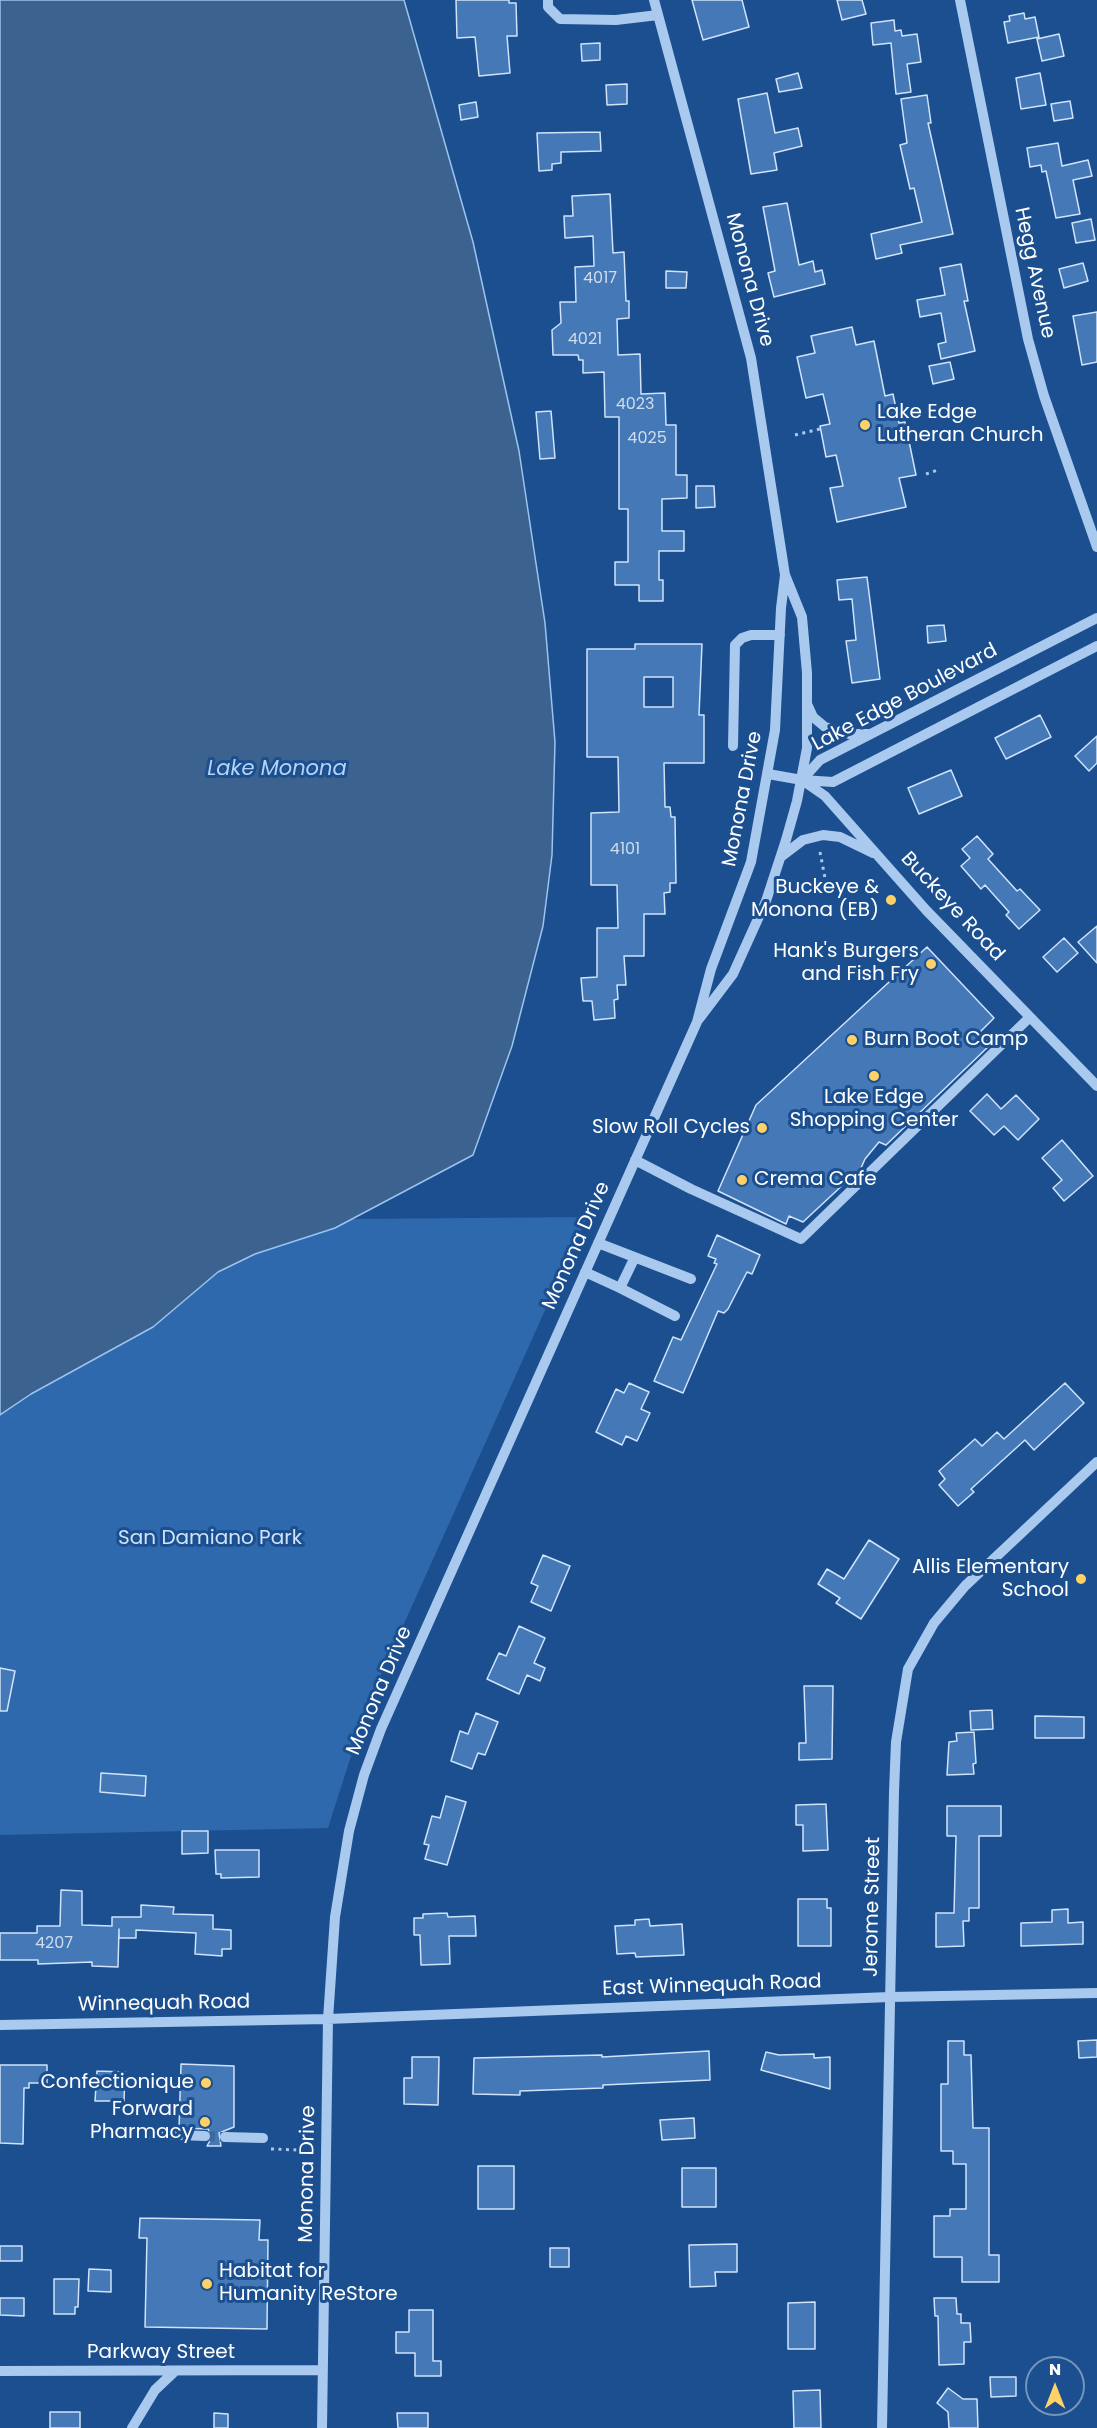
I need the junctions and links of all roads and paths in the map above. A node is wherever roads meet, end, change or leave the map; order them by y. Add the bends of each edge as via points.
1 (548, 0) edge
2 (654, 0) edge
3 (960, 0) edge
4 (658, 15) junction
5 (820, 429) dead end
6 (795, 435) dead end
7 (938, 470) dead end
8 (926, 474) dead end
9 (1097, 547) edge
10 (785, 575) junction
11 (1097, 618) edge
12 (780, 634) junction
13 (1097, 646) edge
14 (807, 705) junction
15 (871, 734) junction
16 (734, 746) dead end
17 (768, 774) junction
18 (802, 780) junction
19 (820, 852) dead end
20 (881, 857) junction
21 (780, 858) junction
22 (825, 878) dead end
23 (1030, 1017) junction
24 (697, 1022) junction
25 (1097, 1086) edge
26 (634, 1160) junction
27 (598, 1243) junction
28 (634, 1259) junction
29 (585, 1272) junction
30 (691, 1279) dead end
31 (620, 1288) junction
32 (675, 1316) dead end
33 (1097, 1462) edge
34 (1097, 1993) edge
35 (890, 1997) junction
36 (328, 2019) junction
37 (0, 2025) edge
38 (149, 2133) dead end
39 (206, 2136) tunnel mouth
40 (225, 2136) tunnel mouth
41 (263, 2138) dead end
42 (322, 2370) junction
43 (0, 2371) edge
44 (174, 2372) junction
45 (132, 2428) edge
46 (322, 2428) edge
47 (882, 2428) edge

1 - 4 street via 548,7 560,19 616,20
2 - 4 street, Monona Drive
3 - 9 street, Hegg Avenue via 1028,339
4 - 10 street, Monona Drive via 751,358
5 - 6 path
7 - 8 path
10 - 12 street, Monona Drive
10 - 14 street, Monona Drive via 802,617
11 - 15 street, Lake Edge Boulevard
12 - 16 street via 751,635 735,645
12 - 17 street, Monona Drive via 777,716
13 - 18 street, Lake Edge Boulevard via 833,782
14 - 15 street via 825,727 849,735
14 - 18 street, Monona Drive
15 - 18 street, Lake Edge Boulevard via 820,760
17 - 18 street, Buckeye Road
17 - 24 street, Monona Drive via 751,862 711,969
18 - 20 street, Buckeye Road via 825,796
18 - 21 street, Monona Drive
19 - 22 path
20 - 21 street via 834,835 823,835 803,840
20 - 23 street, Buckeye Road via 926,910
21 - 24 street, Monona Drive via 766,901 733,974
23 - 25 street, Buckeye Road
23 - 26 street via 801,1239
24 - 26 street, Monona Drive
26 - 27 street, Monona Drive
27 - 28 street
27 - 29 street, Monona Drive
28 - 30 street
28 - 31 street
29 - 31 street
29 - 36 street, Monona Drive via 363,1775 340,1880
31 - 32 street
33 - 35 street, Jerome Street via 965,1586 934,1623 908,1669 896,1742
34 - 35 street, East Winnequah Road
35 - 36 street, East Winnequah Road
35 - 47 street, Jerome Street
36 - 37 street, Winnequah Road
36 - 42 street, Monona Drive
38 - 39 street
40 - 41 street
42 - 44 street, Parkway Street
42 - 46 street, Monona Drive
43 - 44 street, Parkway Street
44 - 45 street via 155,2390

